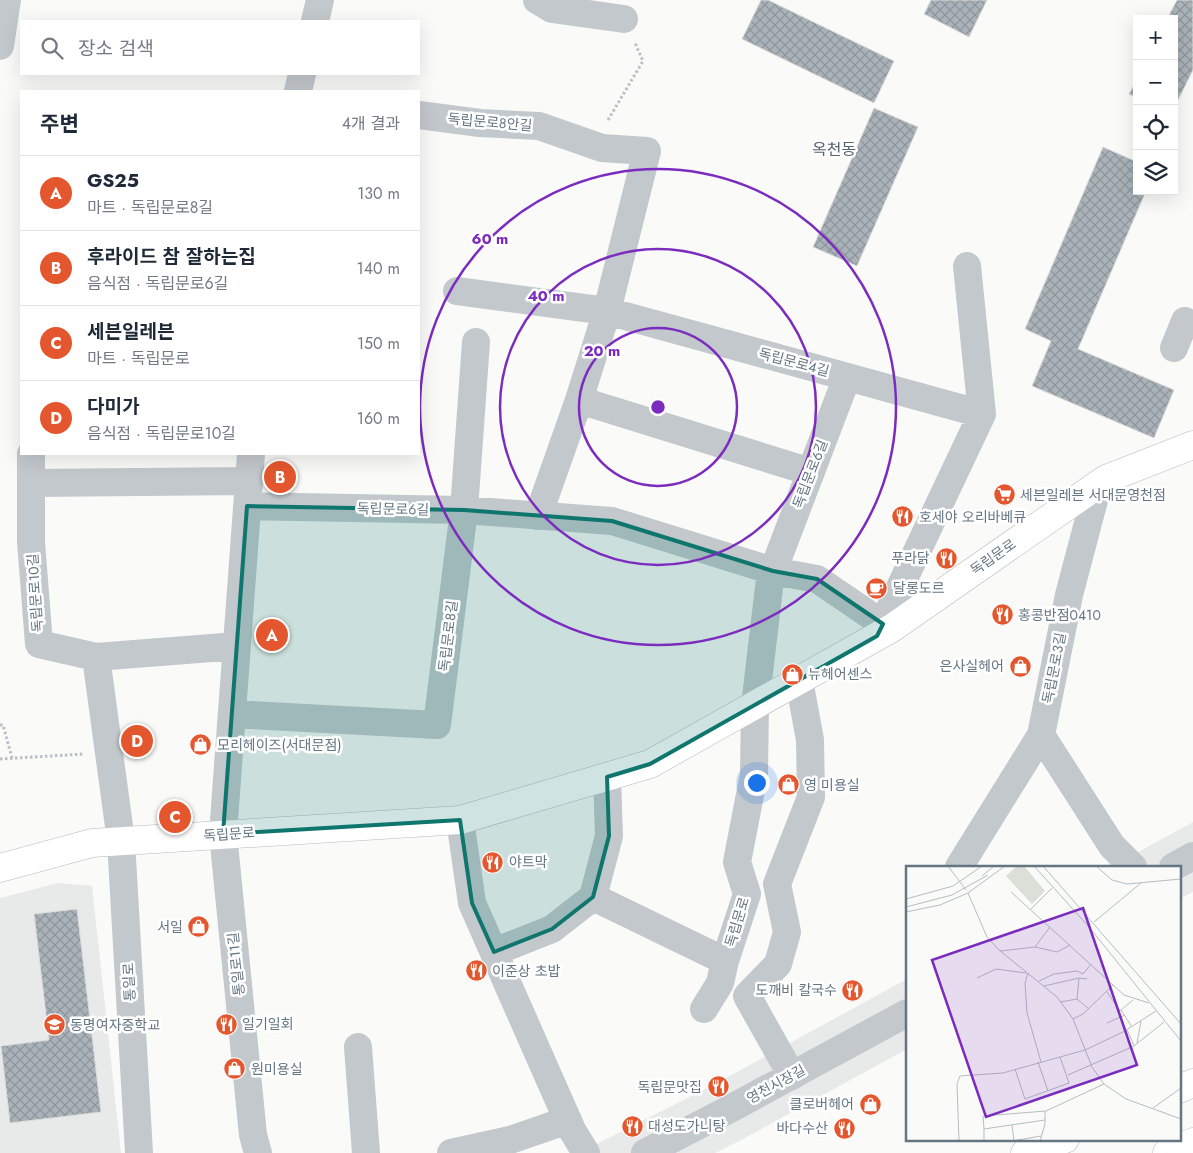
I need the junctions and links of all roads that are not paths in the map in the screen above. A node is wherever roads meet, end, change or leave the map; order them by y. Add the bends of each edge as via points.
1 (7, 0) edge
2 (320, 0) edge
3 (537, 0) edge
4 (624, 19) road end
5 (315, 20) edge
6 (0, 46) edge
7 (302, 75) edge
8 (298, 90) edge
9 (420, 115) edge
10 (967, 266) dead end
11 (456, 291) dead end
12 (606, 311) junction
13 (1185, 321) dead end
14 (476, 342) dead end
15 (1174, 348) dead end
16 (847, 376) junction
17 (579, 400) junction
18 (982, 414) junction
19 (1193, 445) edge
20 (31, 455) edge
21 (251, 455) edge
22 (811, 472) junction
23 (31, 483) junction
24 (1098, 485) junction
25 (248, 494) junction
26 (464, 510) junction
27 (538, 516) junction
28 (773, 571) junction
29 (880, 630) junction
30 (237, 646) junction
31 (96, 657) junction
32 (799, 680) junction
33 (755, 706) junction
34 (232, 714) junction
35 (1041, 735) junction
36 (607, 777) junction
37 (460, 820) junction
38 (223, 834) junction
39 (122, 841) junction
40 (1193, 856) edge
41 (960, 866) edge
42 (1132, 866) edge
43 (1175, 866) edge
44 (0, 868) edge
45 (593, 897) junction
46 (494, 952) junction
47 (722, 972) junction
48 (747, 996) junction
49 (704, 1009) dead end
50 (906, 1014) edge
51 (358, 1047) dead end
52 (792, 1076) junction
53 (1193, 1083) edge
54 (1180, 1089) edge
55 (568, 1120) junction
56 (1193, 1142) edge
57 (1053, 1147) edge
58 (139, 1153) edge
59 (258, 1153) edge
60 (366, 1153) edge
61 (450, 1153) edge
62 (586, 1153) edge
63 (645, 1153) edge
64 (1025, 1153) edge
65 (1167, 1153) edge

1 - 6 street
2 - 5 street
3 - 4 street via 552,9
7 - 8 street
9 - 12 street, 독립문로8안길 via 539,126 602,148 647,150
10 - 18 street
11 - 12 street, 독립문로4길
12 - 16 street, 독립문로4길
12 - 17 street
13 - 15 street
14 - 26 street, 독립문로8길
16 - 18 street, 독립문로4길
16 - 22 street, 독립문로6길
17 - 22 street
17 - 27 street
18 - 29 street
19 - 24 main road, 독립문로
20 - 23 street, 독립문로10길
21 - 25 street
22 - 28 street, 독립문로6길
23 - 25 street
23 - 31 street, 독립문로10길 via 31,542 39,644
24 - 29 main road, 독립문로 via 892,628
24 - 35 street, 독립문로3길 via 1069,596
25 - 26 street, 독립문로6길
25 - 30 street
26 - 27 street, 독립문로6길
26 - 34 street, 독립문로8길 via 437,724
27 - 28 street, 독립문로6길 via 612,521
28 - 29 street, 독립문로6길 via 817,579
28 - 33 street, 독립문로6길
29 - 32 main road, 독립문로
30 - 31 street, 독립문로10길
30 - 34 street
31 - 39 street
32 - 33 main road, 독립문로
32 - 48 street via 810,740 811,797 777,884 787,932 778,964
33 - 36 main road, 독립문로 via 650,764
33 - 47 street, 독립문로 via 754,774 737,862 747,894
34 - 38 street
35 - 41 street, 독립문로3길
35 - 42 street via 1112,846
36 - 37 main road, 독립문로
36 - 45 street via 609,836
37 - 38 main road, 독립문로
37 - 46 street via 472,903
38 - 39 main road, 독립문로
38 - 59 street, 통일로11길 via 253,1134
39 - 44 main road, 독립문로 via 92,843
39 - 58 street, 통일로
40 - 43 street
45 - 46 street via 552,929
45 - 47 street, 독립문로
46 - 55 street
47 - 48 street, 독립문로
47 - 49 street, 독립문로
48 - 52 street
50 - 52 street, 영천시장길
51 - 60 street
52 - 63 street, 영천시장길
53 - 54 main road
55 - 61 street via 510,1140
55 - 62 street
56 - 65 main road
57 - 64 main road

